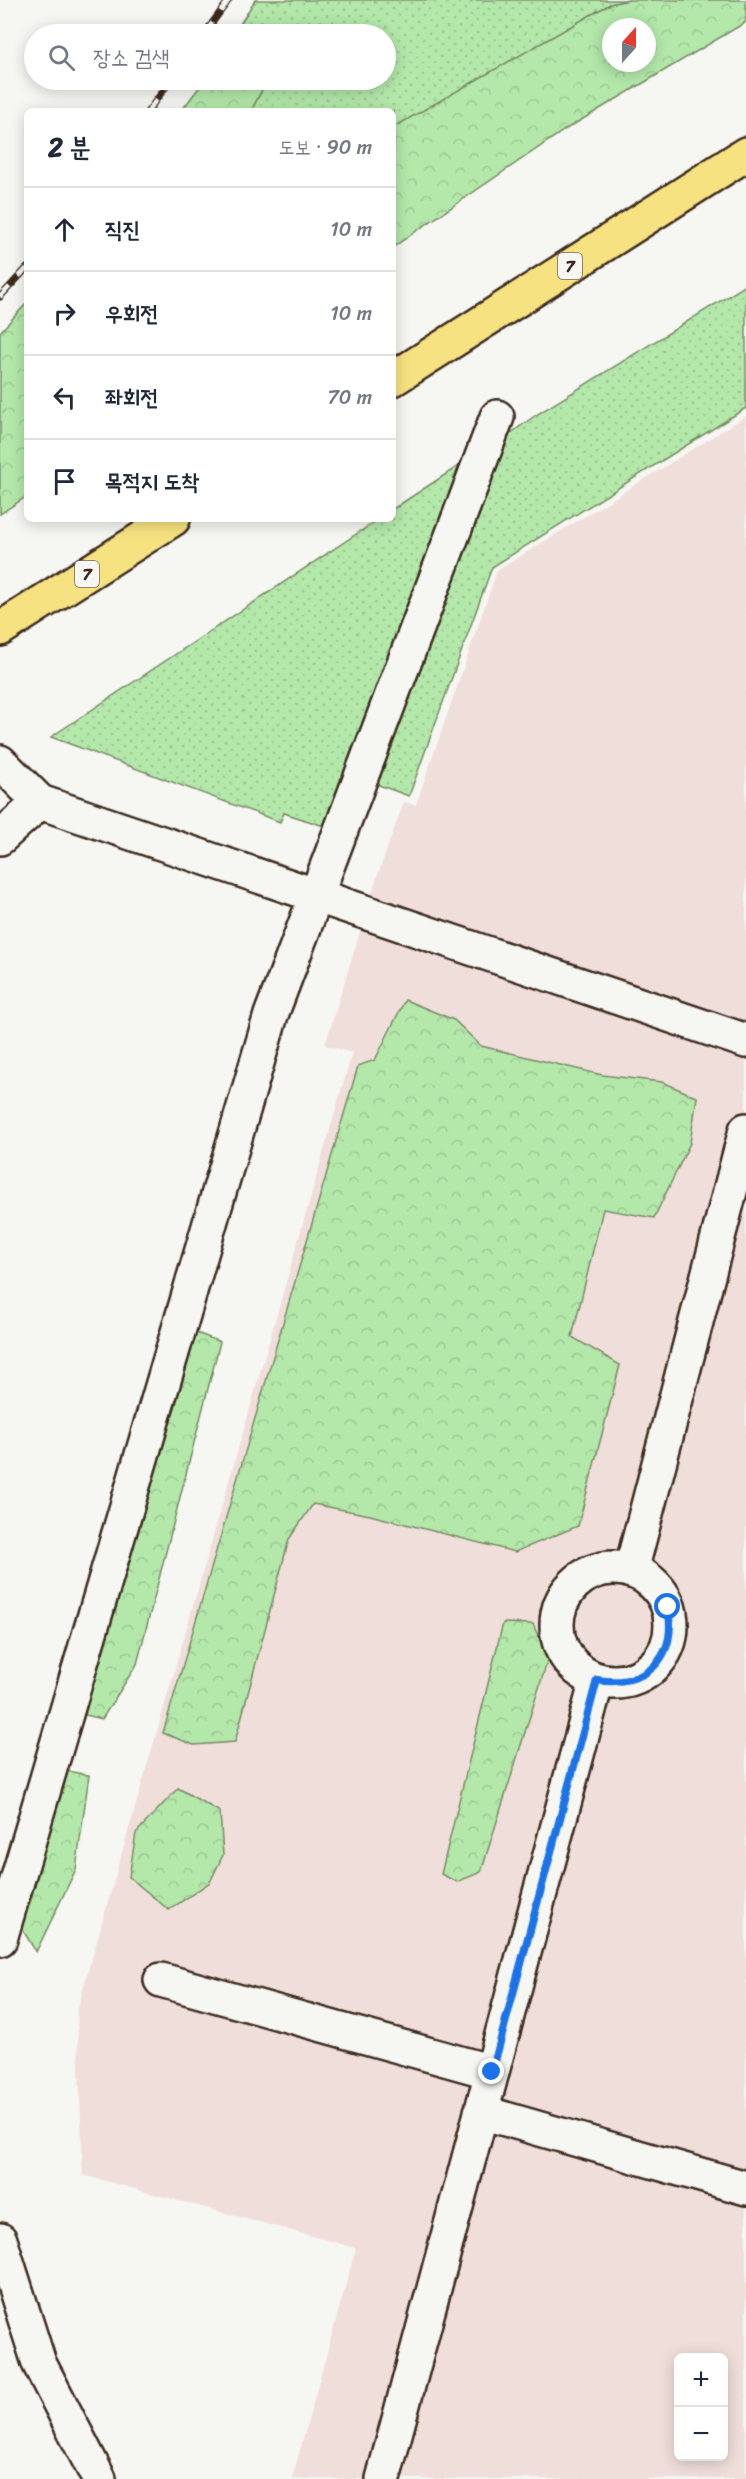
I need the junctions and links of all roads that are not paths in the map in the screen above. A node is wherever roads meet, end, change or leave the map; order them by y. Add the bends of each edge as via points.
1 (746, 153) edge
2 (396, 377) edge
3 (497, 417) dead end
4 (168, 522) edge
5 (0, 629) edge
6 (0, 762) edge
7 (40, 802) junction
8 (0, 838) edge
9 (315, 894) junction
10 (746, 1041) edge
11 (746, 1130) edge
12 (631, 1570) junction
13 (597, 1680) junction
14 (0, 1939) edge
15 (161, 1980) dead end
16 (492, 2072) junction
17 (481, 2112) junction
18 (746, 2187) edge
19 (0, 2240) edge
20 (99, 2479) edge
21 (383, 2479) edge

1 - 2 highway, 7
3 - 9 lane via 361,782
4 - 5 highway, 7
6 - 7 lane
7 - 8 lane
7 - 9 lane
9 - 10 lane
9 - 14 lane via 267,1026
11 - 12 lane
12 - 13 lane via 660,1591 668,1607 669,1642 661,1658 632,1680
12 - 13 lane via 613,1568 587,1575 567,1592 559,1608 556,1626 568,1660
13 - 16 lane
15 - 16 lane
16 - 17 lane
17 - 18 lane
17 - 21 lane
19 - 20 lane via 39,2363

